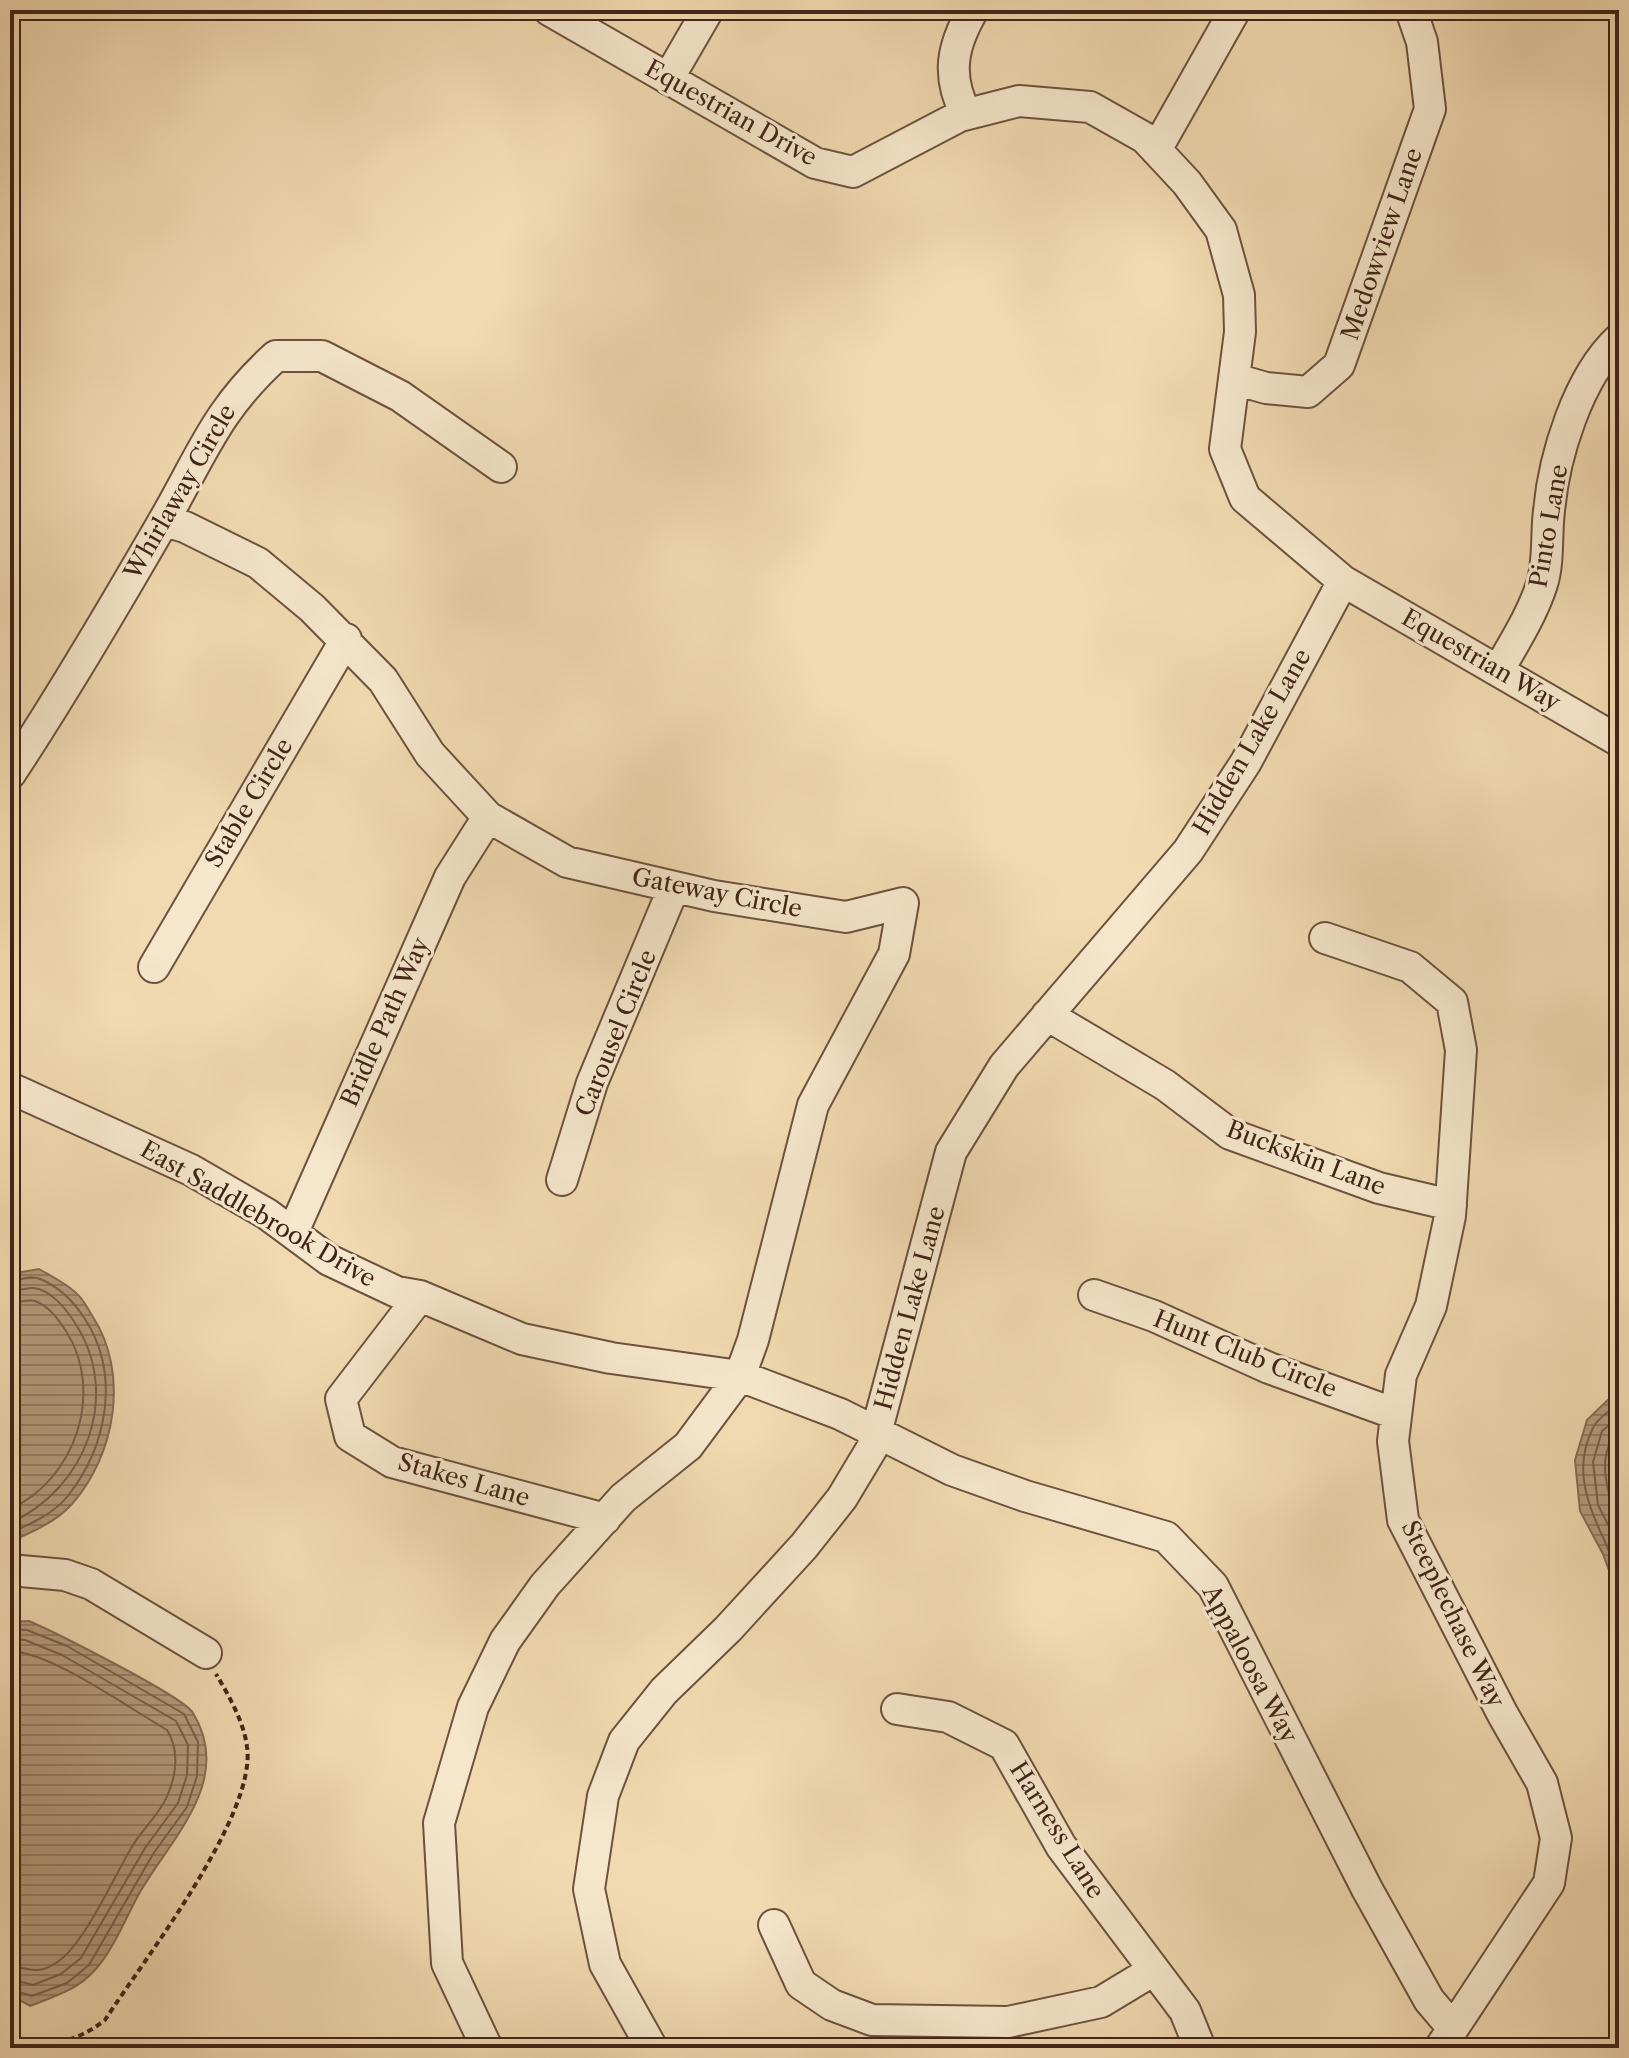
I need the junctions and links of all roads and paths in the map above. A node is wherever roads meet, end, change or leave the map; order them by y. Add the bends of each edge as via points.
1 (549, 10) edge
2 (708, 10) edge
3 (973, 10) edge
4 (1235, 10) edge
5 (1411, 10) edge
6 (668, 79) junction
7 (966, 114) junction
8 (1156, 150) junction
9 (1619, 339) edge
10 (1235, 379) junction
11 (501, 467) dead end
12 (164, 521) junction
13 (1343, 581) junction
14 (346, 639) junction
15 (1498, 671) junction
16 (1619, 741) edge
17 (10, 774) edge
18 (488, 817) junction
19 (674, 887) junction
20 (1325, 938) dead end
21 (154, 967) dead end
22 (1047, 1015) junction
23 (10, 1088) edge
24 (562, 1180) dead end
25 (1451, 1205) junction
26 (293, 1232) junction
27 (1094, 1295) dead end
28 (420, 1296) junction
29 (740, 1376) junction
30 (1396, 1414) junction
31 (877, 1431) junction
32 (605, 1519) junction
33 (10, 1570) edge
34 (206, 1653) joint
35 (897, 1709) dead end
36 (774, 1925) dead end
37 (1154, 1970) junction
38 (1446, 2037) edge
39 (10, 2039) edge
40 (487, 2048) edge
41 (652, 2048) edge
42 (1200, 2048) edge

1 - 6 street, Equestrian Drive
2 - 6 street
3 - 7 street via 951,68
4 - 8 street
5 - 10 street, Medowview Lane via 1422,42 1430,109 1339,365 1308,392
6 - 7 street, Equestrian Drive via 815,163 853,172
7 - 8 street, Equestrian Drive via 1019,101 1090,107 1145,138
8 - 10 street, Equestrian Drive via 1221,230 1239,295
9 - 15 street, Pinto Lane via 1600,357 1570,422 1549,506 1543,581
10 - 13 street, Equestrian Drive via 1225,449 1245,498
11 - 12 street, Whirlaway Circle via 400,396 322,356 276,356 244,385 215,425
12 - 14 street, Gateway Circle via 258,563
12 - 17 street, Whirlaway Circle
13 - 15 street, Equestrian Way
13 - 22 street, Hidden Lake Lane via 1246,762 1188,851
14 - 18 street, Gateway Circle via 383,680 430,754
14 - 21 street, Stable Circle
15 - 16 street, Equestrian Way
18 - 19 street, Gateway Circle via 567,862
18 - 26 street, Bridle Path Way via 450,877
19 - 24 street, Carousel Circle via 592,1083
19 - 29 street, Gateway Circle via 846,917 903,903 894,954 813,1105
20 - 25 street, Steeplechase Way via 1410,967 1452,1002 1461,1050
22 - 25 street, Buckskin Lane via 1165,1085 1230,1134 1379,1188
22 - 31 street, Hidden Lake Lane via 1004,1066 951,1152
23 - 26 street, East Saddlebrook Drive via 191,1170
25 - 30 street, Steeplechase Way via 1431,1306 1401,1375
26 - 28 street, East Saddlebrook Drive via 361,1278
27 - 30 street, Hunt Club Circle
28 - 29 street, East Saddlebrook Drive via 522,1339
28 - 32 street, Stakes Lane via 341,1399 350,1436 392,1462
29 - 31 street, East Saddlebrook Drive
29 - 32 street via 688,1446
30 - 38 street, Steeplechase Way via 1393,1441 1403,1520 1542,1783 1556,1838 1549,1883
31 - 38 street, Appaloosa Way via 952,1470 1166,1537 1213,1586
31 - 41 street, Hidden Lake Lane via 842,1498 804,1546 664,1691 624,1741 603,1796 589,1889 605,1964
32 - 40 street via 545,1585 505,1641 473,1707 439,1823 447,1963
33 - 34 street via 65,1575 91,1584
34 - 39 path via 248,1748 241,1794 225,1831 105,2020 83,2038 24,2043
35 - 37 street, Harness Lane via 948,1717 1004,1745 1061,1846
36 - 37 street via 801,1984 832,2005 872,2020 1008,2022 1101,2002
37 - 42 street, Harness Lane via 1185,2011

